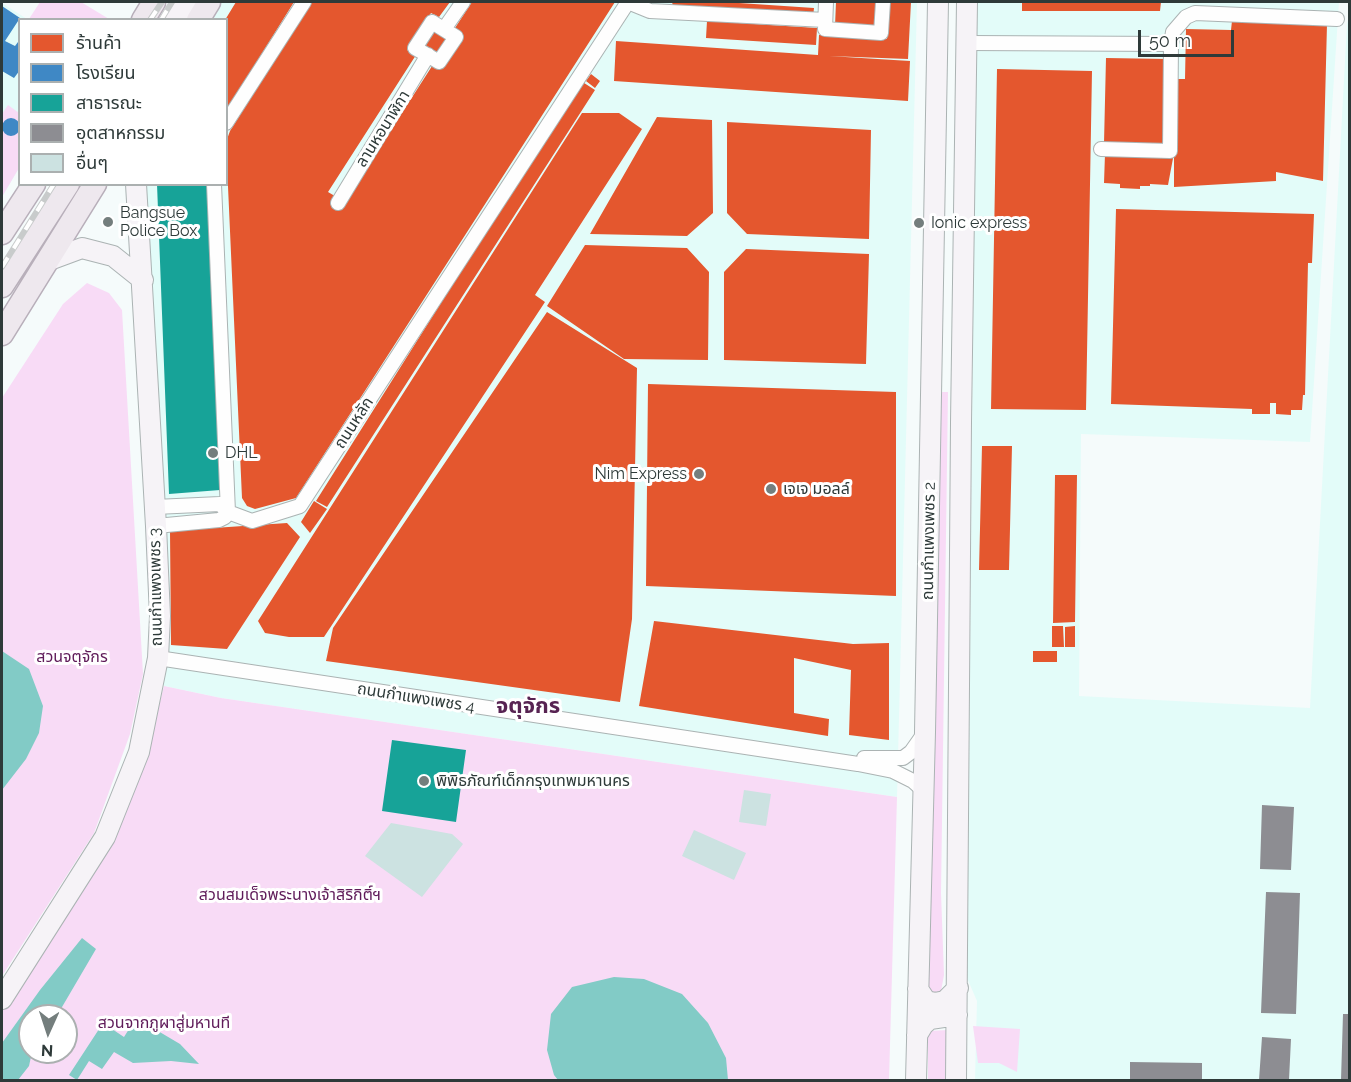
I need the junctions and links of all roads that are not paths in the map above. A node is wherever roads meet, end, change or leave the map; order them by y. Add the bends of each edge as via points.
1 (187, 2) edge
2 (209, 2) edge
3 (304, 2) edge
4 (463, 2) edge
5 (628, 2) edge
6 (826, 2) edge
7 (883, 2) edge
8 (938, 2) edge
9 (967, 2) edge
10 (176, 18) edge
11 (199, 18) edge
12 (1337, 19) dead end
13 (825, 20) junction
14 (968, 43) junction
15 (1171, 44) junction
16 (228, 120) edge
17 (1101, 149) dead end
18 (33, 186) edge
19 (67, 186) edge
20 (94, 186) edge
21 (136, 186) edge
22 (214, 186) edge
23 (338, 203) dead end
24 (2, 233) edge
25 (47, 261) junction
26 (143, 280) junction
27 (2, 286) edge
28 (2, 334) edge
29 (228, 512) junction
30 (155, 517) junction
31 (158, 658) junction
32 (925, 732) junction
33 (817, 757) junction
34 (924, 791) junction
35 (958, 988) junction
36 (918, 989) junction
37 (2, 999) edge
38 (957, 1015) junction
39 (917, 1035) junction
40 (916, 1080) edge
41 (956, 1080) edge

1 - 10 main road
2 - 11 main road
3 - 16 street
4 - 23 street, ลานหอนาฬิกา via 444,29 432,22 426,31 416,48 428,55
5 - 13 street via 650,11
5 - 29 street, ถนนหลัก via 300,506 252,521
6 - 13 street
7 - 13 street via 881,33 825,29
8 - 32 main road, ถนนกำแพงเพชร 2
9 - 14 main road, ถนนกำแพงเพชร 2
12 - 15 street via 1195,14 1178,24
14 - 15 street
14 - 35 main road, ถนนกำแพงเพชร 2
15 - 17 street via 1170,151
18 - 24 main road
19 - 27 main road
20 - 25 main road
21 - 26 main road, ถนนกำแพงเพชร 3
22 - 29 street
25 - 26 main road via 82,248 113,256
25 - 28 main road
26 - 30 main road, ถนนกำแพงเพชร 3
29 - 30 street via 219,519
29 - 30 street, ถนนหลัก via 220,504
30 - 31 main road, ถนนกำแพงเพชร 3
31 - 33 street, ถนนกำแพงเพชร 4
31 - 37 main road, ถนนกำแพงเพชร 3 via 139,752 105,837
32 - 33 street, ถนนกำแพงเพชร 4 via 903,758
32 - 34 main road, ถนนกำแพงเพชร 2
33 - 34 street, ถนนกำแพงเพชร 4 via 893,771
34 - 36 main road, ถนนกำแพงเพชร 2
35 - 36 main road via 935,1003 926,1001
35 - 38 main road, ถนนกำแพงเพชร 2
36 - 39 main road, ถนนกำแพงเพชร 2
38 - 39 main road via 930,1019
38 - 41 main road, ถนนกำแพงเพชร 2
39 - 40 main road, ถนนกำแพงเพชร 2

